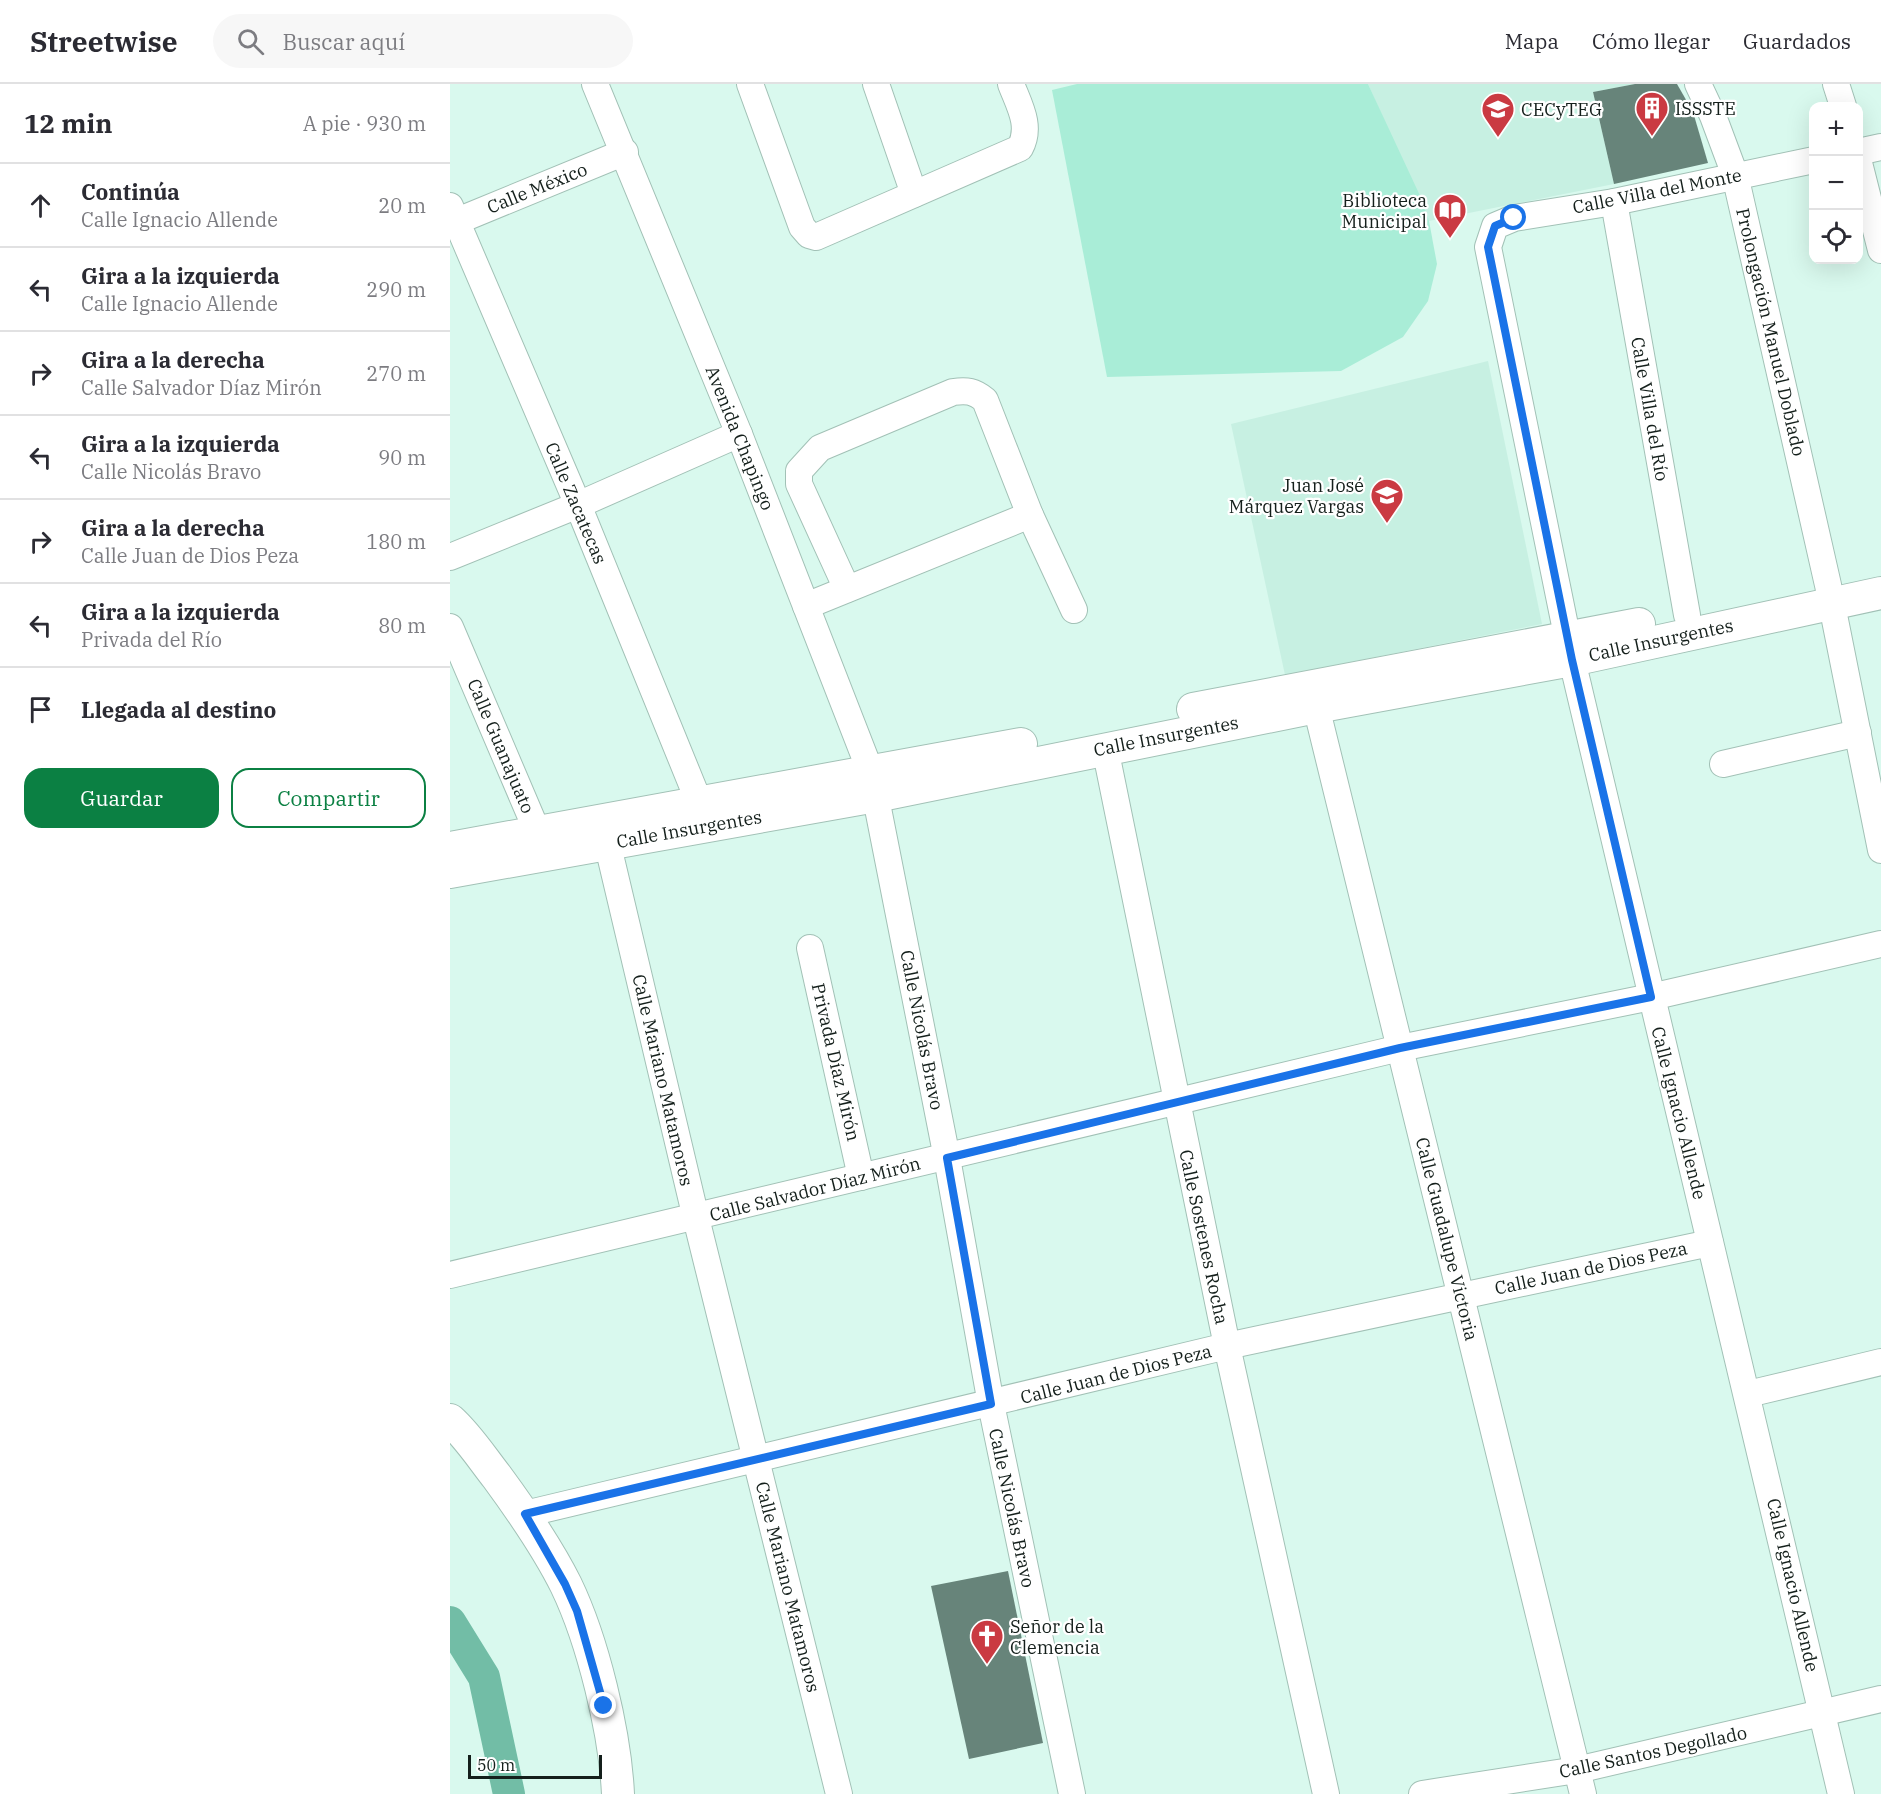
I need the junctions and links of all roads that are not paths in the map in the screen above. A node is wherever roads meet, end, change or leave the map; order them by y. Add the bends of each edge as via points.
1 (595, 84) edge
2 (750, 84) edge
3 (876, 84) edge
4 (1011, 84) edge
5 (1698, 84) edge
6 (1836, 84) edge
7 (1842, 102) edge
8 (1881, 147) edge
9 (1863, 151) edge
10 (625, 152) junction
11 (1809, 161) edge
12 (1735, 175) junction
13 (1863, 179) edge
14 (914, 194) junction
15 (1614, 202) junction
16 (452, 217) edge
17 (1500, 222) joint
18 (1881, 249) edge
19 (739, 434) junction
20 (578, 506) junction
21 (1030, 515) junction
22 (450, 557) edge
23 (1881, 573) edge
24 (847, 589) junction
25 (1881, 593) edge
26 (1830, 595) junction
27 (806, 606) junction
28 (1074, 610) dead end
29 (1687, 615) junction
30 (450, 627) edge
31 (1570, 648) junction
32 (1313, 696) junction
33 (1858, 734) junction
34 (1105, 748) junction
35 (1723, 764) dead end
36 (874, 784) junction
37 (699, 802) junction
38 (537, 831) junction
39 (605, 831) junction
40 (450, 848) edge
41 (1881, 850) edge
42 (450, 872) edge
43 (1881, 944) edge
44 (810, 948) dead end
45 (1651, 997) junction
46 (1400, 1048) junction
47 (1176, 1100) junction
48 (947, 1158) junction
49 (861, 1177) junction
50 (696, 1218) junction
51 (1710, 1243) junction
52 (450, 1275) edge
53 (1460, 1295) junction
54 (1227, 1346) junction
55 (1881, 1362) edge
56 (1748, 1394) junction
57 (991, 1404) junction
58 (450, 1420) edge
59 (757, 1460) junction
60 (525, 1514) junction
61 (1881, 1699) edge
62 (1822, 1714) junction
63 (1580, 1782) edge
64 (618, 1794) edge
65 (839, 1794) edge
66 (1072, 1794) edge
67 (1326, 1794) edge
68 (1422, 1794) edge
69 (1841, 1794) edge

1 - 10 street, Avenida Chapingo
2 - 14 street via 802,227 809,235 825,235
3 - 14 street
4 - 14 street via 1026,126 1020,148
5 - 12 street, Prolongación Manuel Doblado
6 - 7 street
8 - 9 street
10 - 16 street, Calle México
10 - 19 street, Avenida Chapingo
11 - 12 street, Calle Villa del Monte
12 - 15 street, Calle Villa del Monte
12 - 26 street, Prolongación Manuel Doblado
13 - 18 street
15 - 17 street, Calle Villa del Monte
15 - 29 street, Calle Villa del Río
16 - 20 street, Calle Zacatecas
17 - 31 street, Calle Ignacio Allende via 1490,233 1488,247
19 - 20 street
19 - 27 street, Avenida Chapingo
20 - 22 street
20 - 37 street, Calle Zacatecas
21 - 24 street
21 - 24 street via 985,400 965,390 953,392 820,448 799,471 799,484
21 - 28 street
23 - 26 main road, Calle Insurgentes
24 - 27 street
25 - 26 main road, Calle Insurgentes
26 - 29 main road, Calle Insurgentes
26 - 31 main road, Calle Insurgentes
26 - 33 street, Prolongación Manuel Doblado
27 - 36 street, Avenida Chapingo
29 - 31 main road, Calle Insurgentes
30 - 38 street, Calle Guanajuato
31 - 32 main road, Calle Insurgentes
31 - 45 street, Calle Ignacio Allende
32 - 34 main road, Calle Insurgentes
32 - 36 main road, Calle Insurgentes
32 - 46 street, Calle Guadalupe Victoria
33 - 35 street
33 - 41 street, Prolongación Manuel Doblado
34 - 36 main road, Calle Insurgentes
34 - 47 street, Calle Sostenes Rocha
36 - 37 main road, Calle Insurgentes
36 - 39 main road, Calle Insurgentes
36 - 48 street, Calle Nicolás Bravo
37 - 39 main road, Calle Insurgentes
38 - 39 main road, Calle Insurgentes
38 - 40 main road, Calle Insurgentes
39 - 42 main road, Calle Insurgentes
39 - 50 street, Calle Mariano Matamoros
43 - 45 street, Calle Salvador Díaz Mirón
44 - 49 street, Privada Díaz Mirón
45 - 46 street, Calle Salvador Díaz Mirón
45 - 51 street, Calle Ignacio Allende
46 - 47 street, Calle Salvador Díaz Mirón
46 - 53 street, Calle Guadalupe Victoria
47 - 48 street, Calle Salvador Díaz Mirón
47 - 54 street, Calle Sostenes Rocha
48 - 49 street, Calle Salvador Díaz Mirón
48 - 57 street, Calle Nicolás Bravo
49 - 50 street, Calle Salvador Díaz Mirón
50 - 52 street, Calle Salvador Díaz Mirón
50 - 59 street, Calle Mariano Matamoros
51 - 53 street, Calle Juan de Dios Peza
51 - 56 street, Calle Ignacio Allende
53 - 54 street, Calle Juan de Dios Peza
53 - 63 street, Calle Guadalupe Victoria
54 - 57 street, Calle Juan de Dios Peza
54 - 67 street, Calle Sostenes Rocha
55 - 56 street
56 - 62 street, Calle Ignacio Allende
57 - 59 street, Calle Juan de Dios Peza
57 - 66 street, Calle Nicolás Bravo
58 - 60 main road
59 - 60 street, Calle Juan de Dios Peza
59 - 65 street, Calle Mariano Matamoros
60 - 64 main road via 577,1611 604,1706
61 - 62 street, Calle Santos Degollado
62 - 63 street, Calle Santos Degollado
62 - 69 street, Calle Ignacio Allende
63 - 68 street, Calle Santos Degollado

